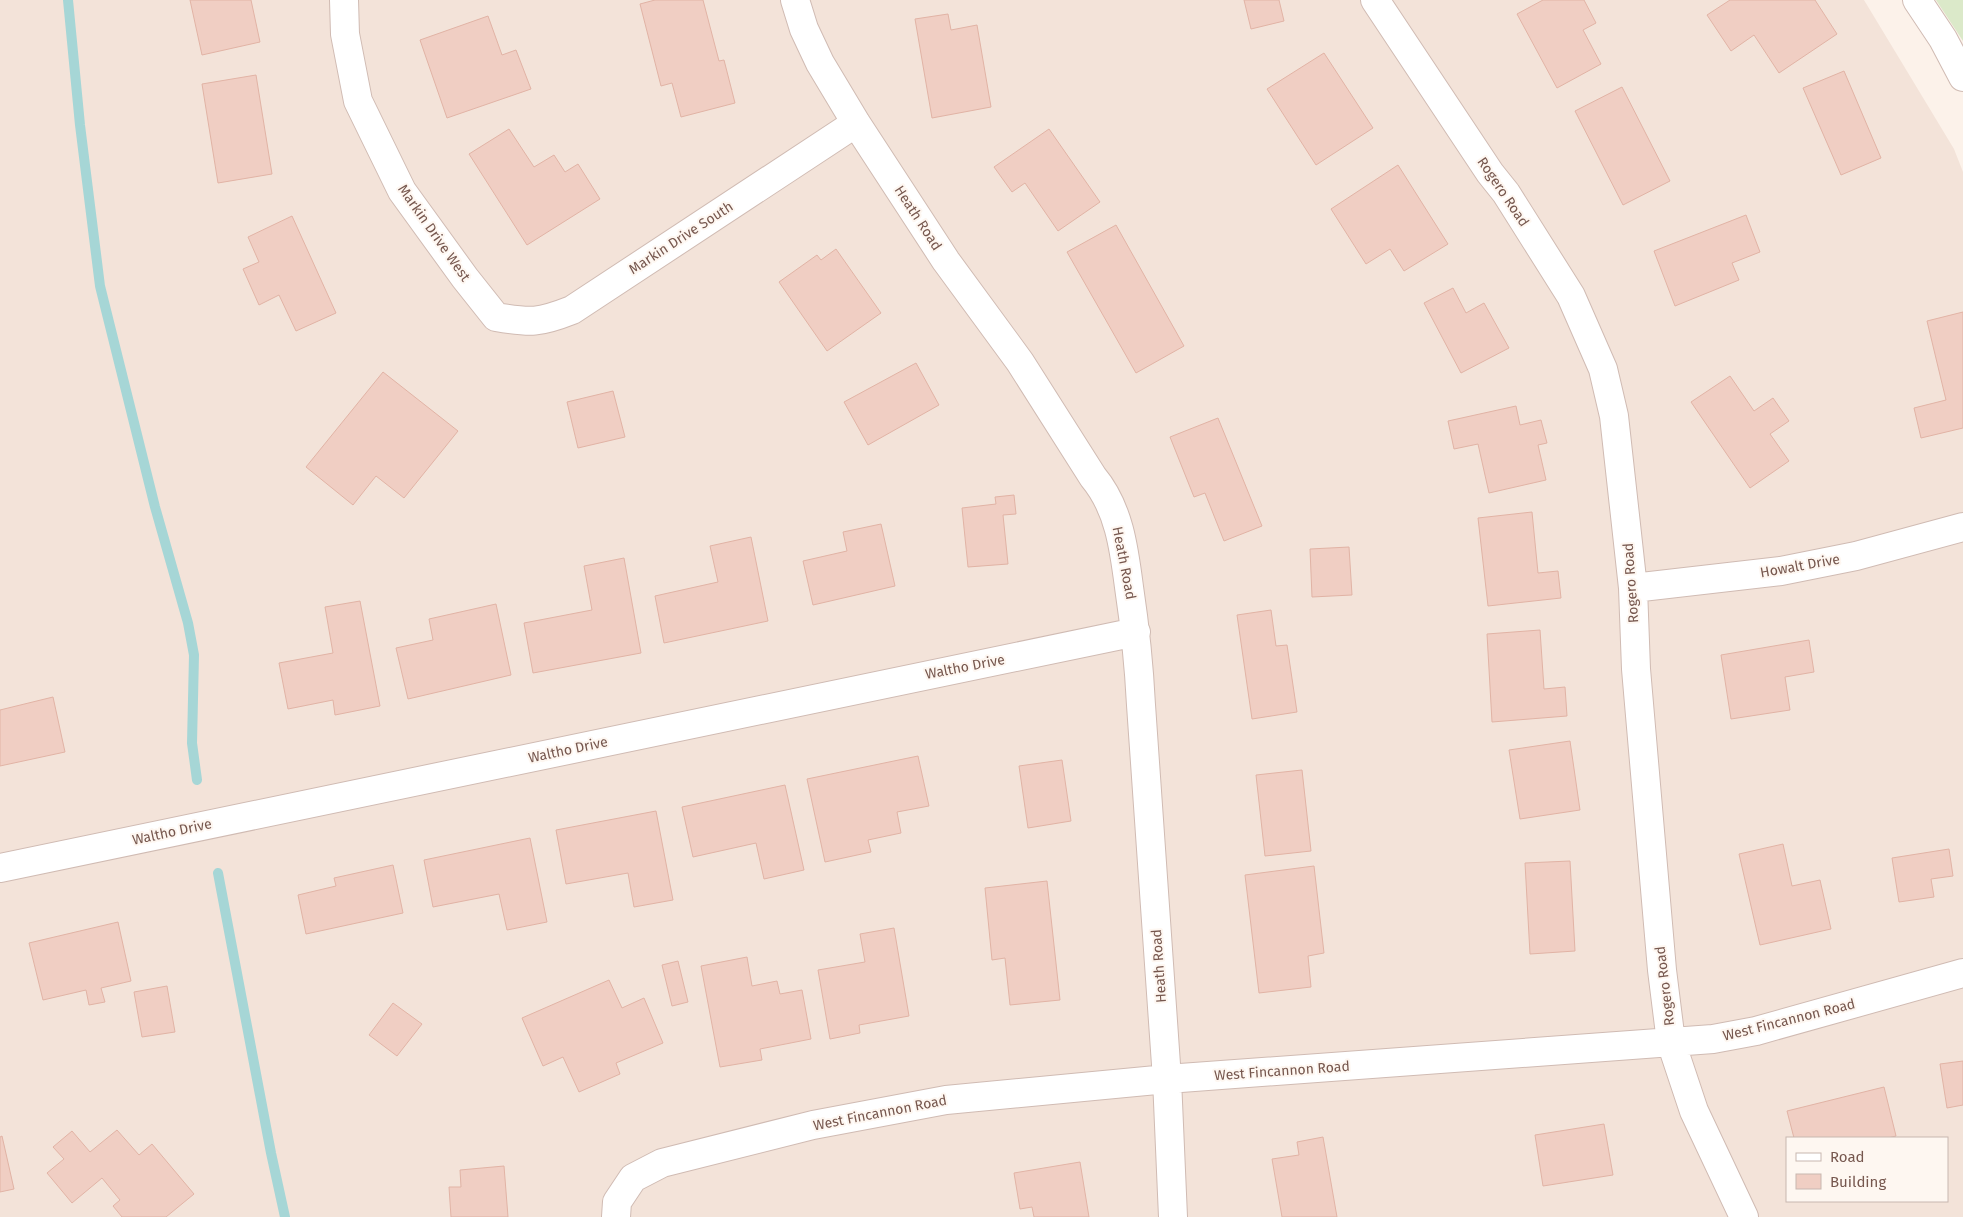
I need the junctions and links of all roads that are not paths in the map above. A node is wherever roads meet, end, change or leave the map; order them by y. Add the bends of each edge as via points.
1 (344, 0) edge
2 (795, 0) edge
3 (1375, 0) edge
4 (1917, 0) edge
5 (1963, 77) edge
6 (856, 123) junction
7 (496, 317) joint
8 (1963, 527) edge
9 (1633, 588) junction
10 (1136, 632) junction
11 (0, 868) edge
12 (1963, 973) edge
13 (1671, 1042) junction
14 (1167, 1079) junction
15 (616, 1210) edge
16 (1173, 1217) edge
17 (1744, 1217) edge

1 - 7 street, Markin Drive West via 345,34 358,101 402,191
2 - 6 street, Heath Road via 820,63
3 - 9 street, Rogero Road via 1506,193 1571,296 1603,369 1614,416
4 - 5 street via 1944,39
6 - 7 street, Markin Drive South via 572,310 548,319 527,322
6 - 10 street, Heath Road via 1104,491 1122,535
8 - 9 street, Howalt Drive via 1856,556 1781,571
9 - 13 street, Rogero Road via 1636,669
10 - 11 street, Waltho Drive
10 - 14 street, Heath Road
12 - 13 street, West Fincannon Road via 1756,1031
13 - 14 street, West Fincannon Road
13 - 17 street, Rogero Road via 1694,1111
14 - 15 street, West Fincannon Road via 946,1100 813,1125 662,1163 634,1178
14 - 16 street, Heath Road

